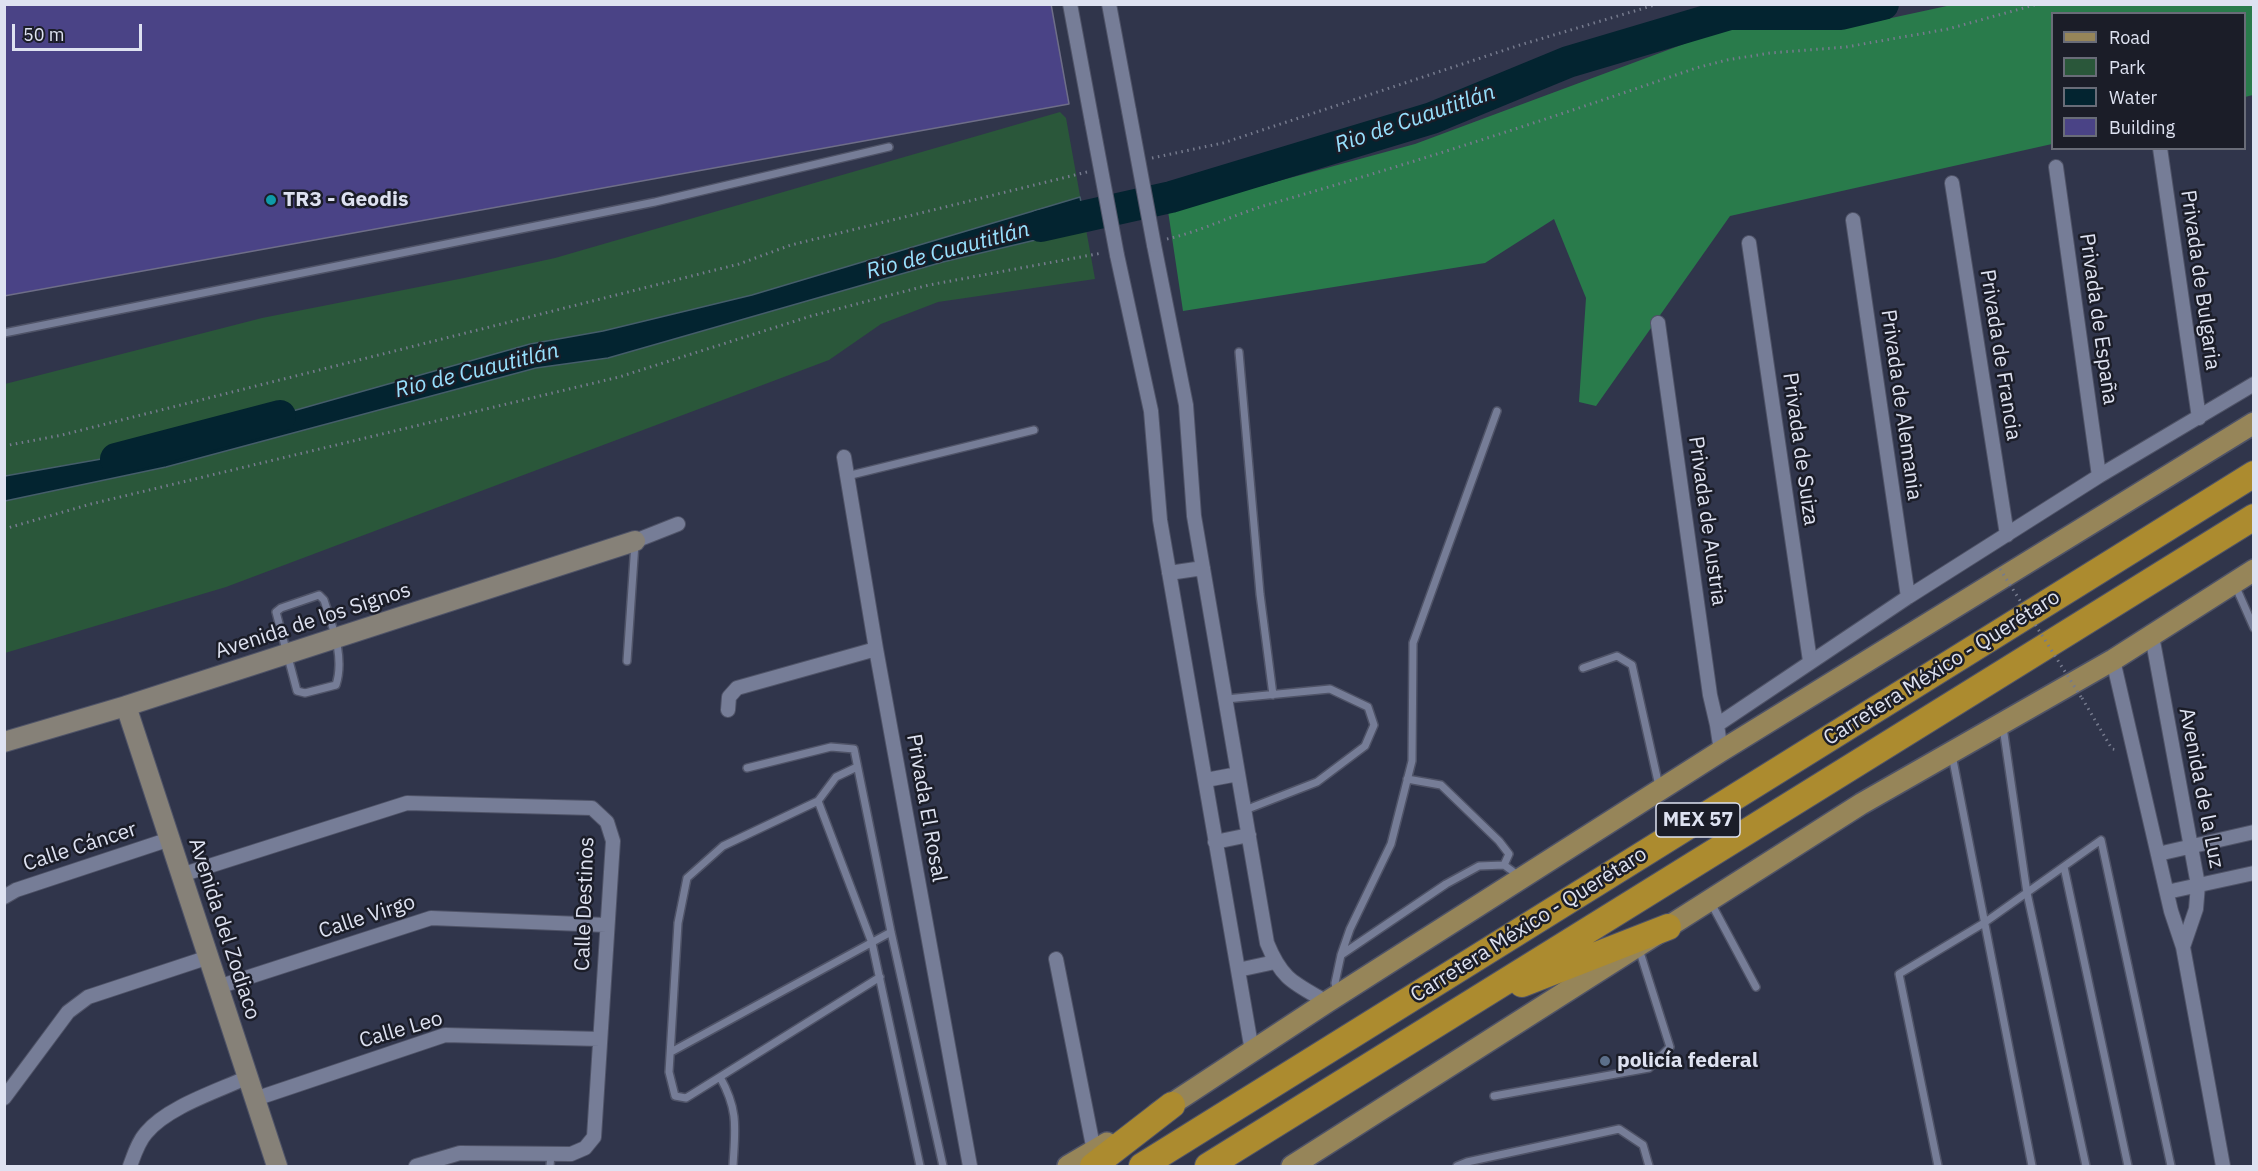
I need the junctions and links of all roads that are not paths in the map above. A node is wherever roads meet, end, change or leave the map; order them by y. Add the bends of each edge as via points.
1 (1070, 4) edge
2 (1109, 4) edge
3 (889, 147) dead end
4 (2160, 150) edge
5 (2056, 167) dead end
6 (1952, 183) dead end
7 (1853, 220) dead end
8 (1749, 243) dead end
9 (1658, 323) dead end
10 (4, 333) edge
11 (1239, 352) dead end
12 (2253, 384) edge
13 (1497, 411) dead end
14 (2199, 418) junction
15 (2253, 423) edge
16 (1034, 430) dead end
17 (844, 457) dead end
18 (2253, 474) edge
19 (847, 476) junction
20 (2099, 477) junction
21 (2253, 517) edge
22 (678, 524) dead end
23 (2007, 535) junction
24 (635, 541) junction
25 (1203, 568) junction
26 (2253, 570) edge
27 (1169, 573) junction
28 (2234, 583) junction
29 (1908, 597) junction
30 (2253, 628) edge
31 (2152, 636) junction
32 (337, 639) junction
33 (876, 649) junction
34 (287, 653) junction
35 (2113, 660) junction
36 (627, 661) dead end
37 (1810, 661) junction
38 (1583, 668) dead end
39 (1273, 695) junction
40 (1226, 699) junction
41 (126, 706) junction
42 (728, 710) dead end
43 (2003, 723) junction
44 (1717, 725) junction
45 (4, 742) edge
46 (1721, 751) junction
47 (1952, 752) junction
48 (857, 766) junction
49 (747, 768) dead end
50 (1238, 774) junction
51 (1407, 779) junction
52 (1206, 780) junction
53 (1660, 790) junction
54 (818, 801) junction
55 (1245, 810) junction
56 (2253, 832) edge
57 (1249, 835) junction
58 (170, 839) junction
59 (1215, 842) junction
60 (2190, 845) junction
61 (2158, 854) junction
62 (1504, 865) junction
63 (2064, 867) junction
64 (2253, 873) edge
65 (182, 875) junction
66 (1521, 878) junction
67 (2198, 885) junction
68 (2167, 892) junction
69 (2027, 893) junction
70 (4, 897) edge
71 (1710, 900) junction
72 (1984, 923) junction
73 (606, 925) junction
74 (1668, 927) junction
75 (891, 933) junction
76 (872, 943) junction
77 (1638, 946) junction
78 (2182, 947) junction
79 (1341, 956) junction
80 (208, 957) junction
81 (1056, 959) dead end
82 (1275, 962) junction
83 (1238, 970) junction
84 (880, 977) junction
85 (218, 987) junction
86 (1756, 987) dead end
87 (1332, 998) junction
88 (1473, 1001) junction
89 (600, 1039) junction
90 (1252, 1051) junction
91 (671, 1052) junction
92 (248, 1077) junction
93 (720, 1077) junction
94 (1494, 1096) dead end
95 (4, 1098) edge
96 (255, 1099) junction
97 (1172, 1105) joint
98 (1093, 1159) edge
99 (551, 1160) edge
100 (130, 1167) edge
101 (277, 1167) edge
102 (416, 1167) edge
103 (733, 1167) edge
104 (920, 1167) edge
105 (943, 1167) edge
106 (970, 1167) edge
107 (1068, 1167) edge
108 (1142, 1167) edge
109 (1208, 1167) edge
110 (1292, 1167) edge
111 (1457, 1167) edge
112 (1649, 1167) edge
113 (1938, 1167) edge
114 (2032, 1167) edge
115 (2086, 1167) edge
116 (2128, 1167) edge
117 (2171, 1167) edge
118 (2223, 1167) edge

1 - 27 street, bridge via 1113,253 1151,411 1160,520
2 - 25 street, bridge via 1158,242 1186,405 1194,516
3 - 10 lane via 655,202
4 - 14 street, Privada de Bulgaria
5 - 20 street, Privada de España
6 - 23 street, Privada de Francia
7 - 29 street, Privada de Alemania
8 - 37 street, Privada de Suiza
9 - 44 street, Privada de Austria
11 - 39 lane
12 - 14 street
13 - 51 lane via 1413,643 1412,761
14 - 20 street
15 - 46 main road
16 - 19 lane
17 - 19 street, Privada El Rosal
18 - 108 highway, Carretera México - Querétaro / MEX 57
19 - 33 street, Privada El Rosal
20 - 23 street
21 - 88 highway, Carretera México - Querétaro / MEX 57
22 - 24 street
23 - 29 street
24 - 32 street, Avenida de los Signos
24 - 36 lane
25 - 27 street
25 - 40 street
26 - 28 main road
27 - 52 street
28 - 30 lane
28 - 31 main road
29 - 37 street
31 - 35 main road
31 - 60 street, Avenida de la Luz
32 - 34 street, Avenida de los Signos
32 - 34 lane via 336,685 305,693 297,690
32 - 34 lane via 319,595 276,612
33 - 42 street via 737,688 729,697
33 - 106 street, Privada El Rosal
34 - 41 street, Avenida de los Signos
35 - 43 main road
35 - 61 street
37 - 44 street
38 - 53 lane via 1617,656 1632,665
39 - 40 lane
39 - 55 lane via 1330,689 1368,707 1374,725 1365,746 1317,782
40 - 50 street
41 - 45 street, Avenida de los Signos
41 - 58 street, Avenida del Zodiaco
43 - 47 main road
43 - 69 lane
44 - 46 street, Privada de Austria
46 - 53 main road
47 - 71 main road via 1861,804
47 - 72 lane
48 - 49 lane via 854,749 831,747
48 - 54 lane via 836,777
48 - 75 lane
50 - 52 street
50 - 55 street
51 - 62 lane via 1441,785 1500,841 1509,854
51 - 79 lane via 1391,844
52 - 59 street
53 - 66 main road
54 - 76 lane
54 - 91 lane via 723,846 687,878 678,923
55 - 57 street
56 - 60 street
57 - 59 street
57 - 82 street via 1267,943
58 - 65 street, Avenida del Zodiaco
58 - 70 street, Calle Cáncer
59 - 83 street
60 - 61 street
60 - 67 street, Avenida de la Luz
61 - 68 street
62 - 66 lane
62 - 79 lane via 1479,866 1446,884
63 - 69 lane
63 - 116 lane
63 - 117 lane via 2101,840
64 - 67 street
65 - 73 street, Calle Destinos via 407,803 592,808 607,822 613,841
65 - 80 street, Avenida del Zodiaco
66 - 87 main road
67 - 68 street
67 - 78 street, Avenida de la Luz via 2196,909
68 - 78 street
69 - 72 lane
69 - 115 lane
71 - 74 main road
71 - 86 lane
72 - 113 lane via 1899,974
72 - 114 lane
73 - 85 street, Calle Virgo via 432,918
73 - 89 street, Calle Destinos
74 - 77 main road
74 - 88 highway
75 - 76 lane
75 - 105 lane
76 - 84 lane
76 - 91 lane
77 - 94 lane via 1670,1047 1649,1068
77 - 110 main road
78 - 118 street
79 - 87 lane
80 - 85 street, Avenida del Zodiaco
80 - 95 street via 88,997 68,1012
81 - 98 street
82 - 83 street
82 - 87 street via 1289,980
83 - 90 street
84 - 93 lane
84 - 104 lane
85 - 92 street, Avenida del Zodiaco
87 - 90 main road
88 - 109 highway, Carretera México - Querétaro / MEX 57
89 - 96 street, Calle Leo via 445,1035
89 - 99 street, Calle Destinos via 594,1137 585,1148
90 - 97 main road
91 - 93 lane via 669,1072 675,1096 686,1098
92 - 96 street, Avenida del Zodiaco
92 - 100 street via 161,1120 146,1132
93 - 103 lane via 735,1115
96 - 101 street, Avenida del Zodiaco
97 - 98 highway
98 - 107 main road
99 - 102 street, Calle Destinos via 460,1153
111 - 112 lane via 1619,1129 1643,1145

